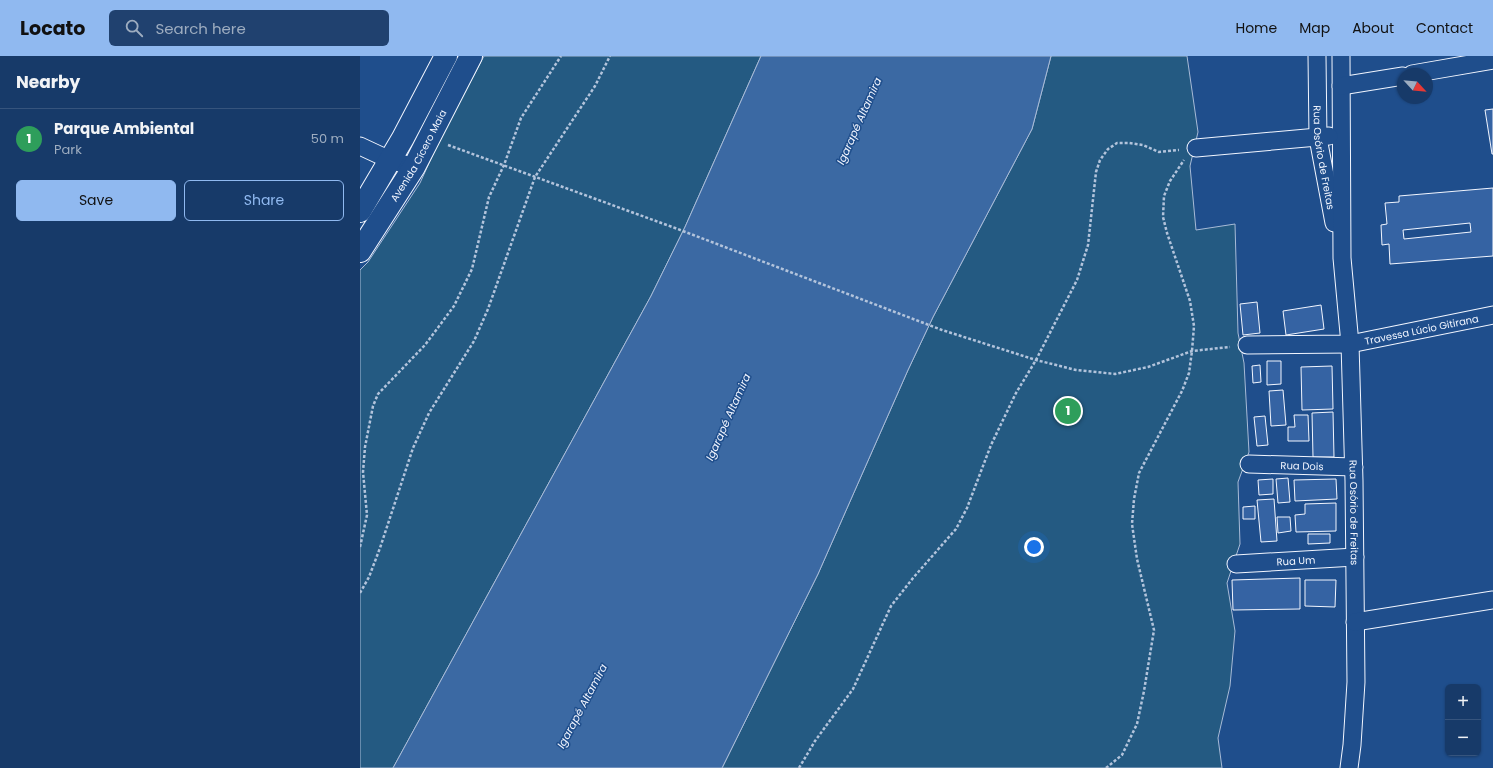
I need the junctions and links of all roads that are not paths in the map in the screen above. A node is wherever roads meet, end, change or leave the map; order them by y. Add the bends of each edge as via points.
1 (446, 56) edge
2 (471, 56) edge
3 (1317, 56) edge
4 (1341, 56) edge
5 (1493, 60) edge
6 (1433, 70) edge
7 (1397, 77) edge
8 (1341, 86) junction
9 (1340, 135) junction
10 (1318, 138) junction
11 (360, 146) edge
12 (1194, 148) road end
13 (390, 160) junction
14 (414, 167) junction
15 (360, 211) edge
16 (360, 251) edge
17 (1342, 258) junction
18 (1493, 315) edge
19 (1350, 344) junction
20 (1247, 345) road end
21 (1249, 464) dead end
22 (1354, 467) junction
23 (1354, 556) junction
24 (1236, 564) dead end
25 (1493, 600) edge
26 (1355, 622) junction
27 (1349, 768) edge

1 - 13 main road
2 - 14 main road, Avenida Cícero Maia
3 - 10 street, Rua Osório de Freitas
4 - 8 street, Rua Osório de Freitas
5 - 6 street
7 - 8 street
8 - 9 street, Rua Osório de Freitas
9 - 10 street
9 - 17 street, Rua Osório de Freitas
10 - 12 street
10 - 17 street, Rua Osório de Freitas
11 - 13 street
13 - 14 street
13 - 15 main road
14 - 16 main road, Avenida Cícero Maia
17 - 19 street, Rua Osório de Freitas
18 - 19 street, Travessa Lúcio Gitirana
19 - 20 street, Travessa Lúcio Gitirana
19 - 22 street, Rua Osório de Freitas
21 - 22 street, Rua Dois
22 - 23 street, Rua Osório de Freitas
23 - 24 street, Rua Um
23 - 26 street, Rua Osório de Freitas
25 - 26 street
26 - 27 street, Rua Osório de Freitas via 1356,682

